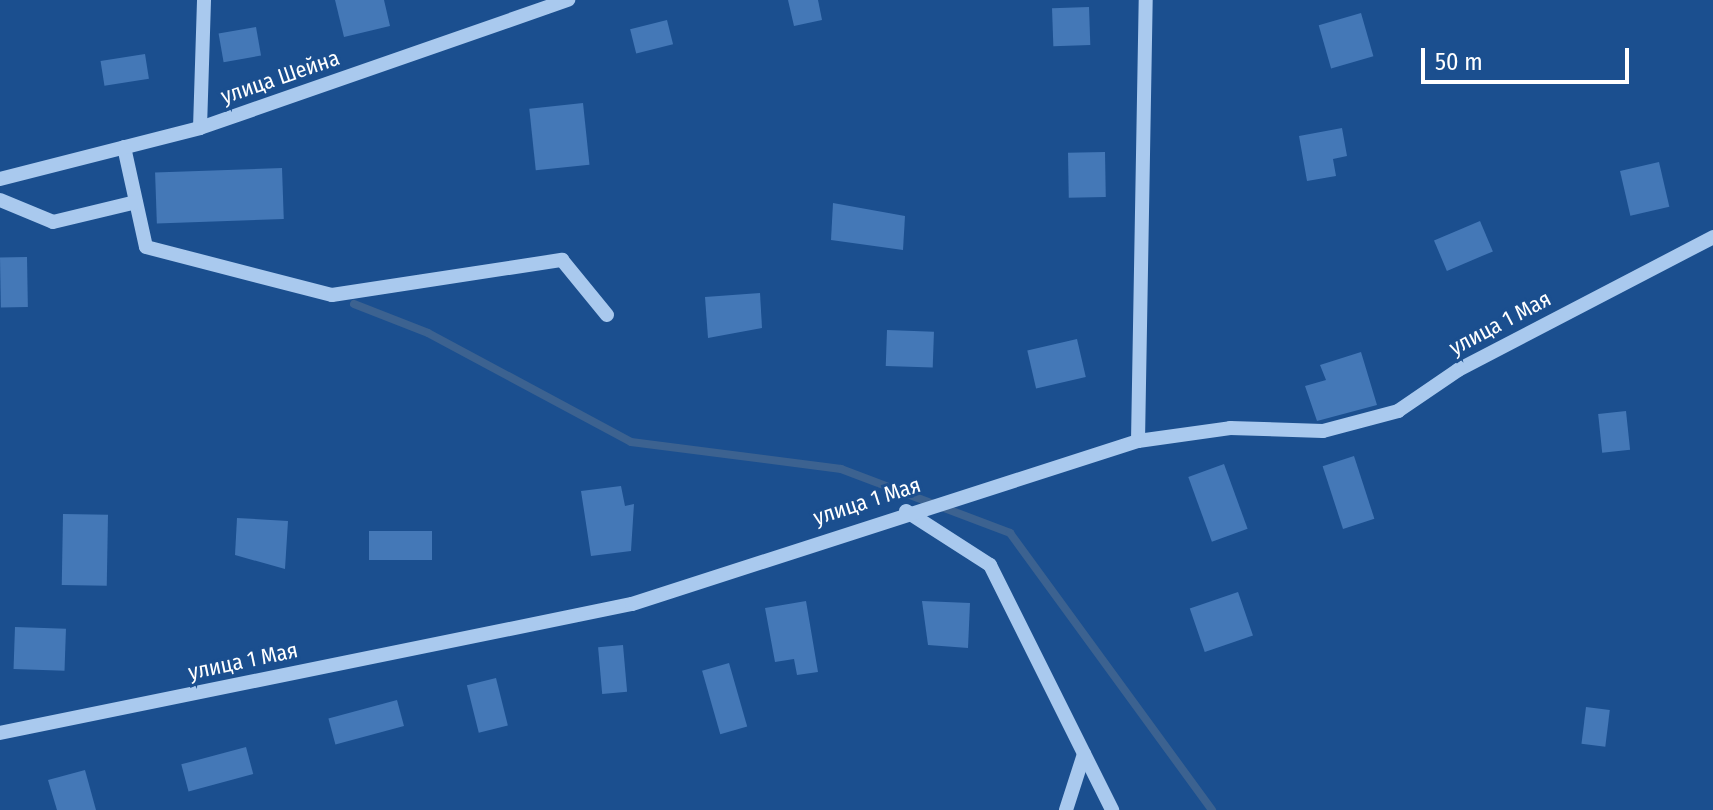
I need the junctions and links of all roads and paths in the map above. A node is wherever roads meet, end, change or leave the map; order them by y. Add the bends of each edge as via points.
1 (204, 0) edge
2 (568, 0) edge
3 (1146, 0) edge
4 (200, 128) junction
5 (124, 147) junction
6 (0, 179) edge
7 (0, 200) edge
8 (136, 202) junction
9 (1713, 237) edge
10 (607, 315) dead end
11 (1138, 441) junction
12 (906, 511) junction
13 (0, 733) edge
14 (1084, 754) junction
15 (1066, 810) edge
16 (1112, 810) edge

1 - 4 street
2 - 4 street, улица Шейна
3 - 11 street
4 - 5 street, улица Шейна
5 - 6 street, улица Шейна
5 - 8 street
7 - 8 street via 53,222
8 - 10 street via 146,247 332,295 562,260
9 - 11 street, улица 1 Мая via 1458,370 1398,411 1323,431 1230,428
11 - 12 street, улица 1 Мая
12 - 13 street, улица 1 Мая via 632,604
12 - 14 street via 990,565
14 - 15 street
14 - 16 street

